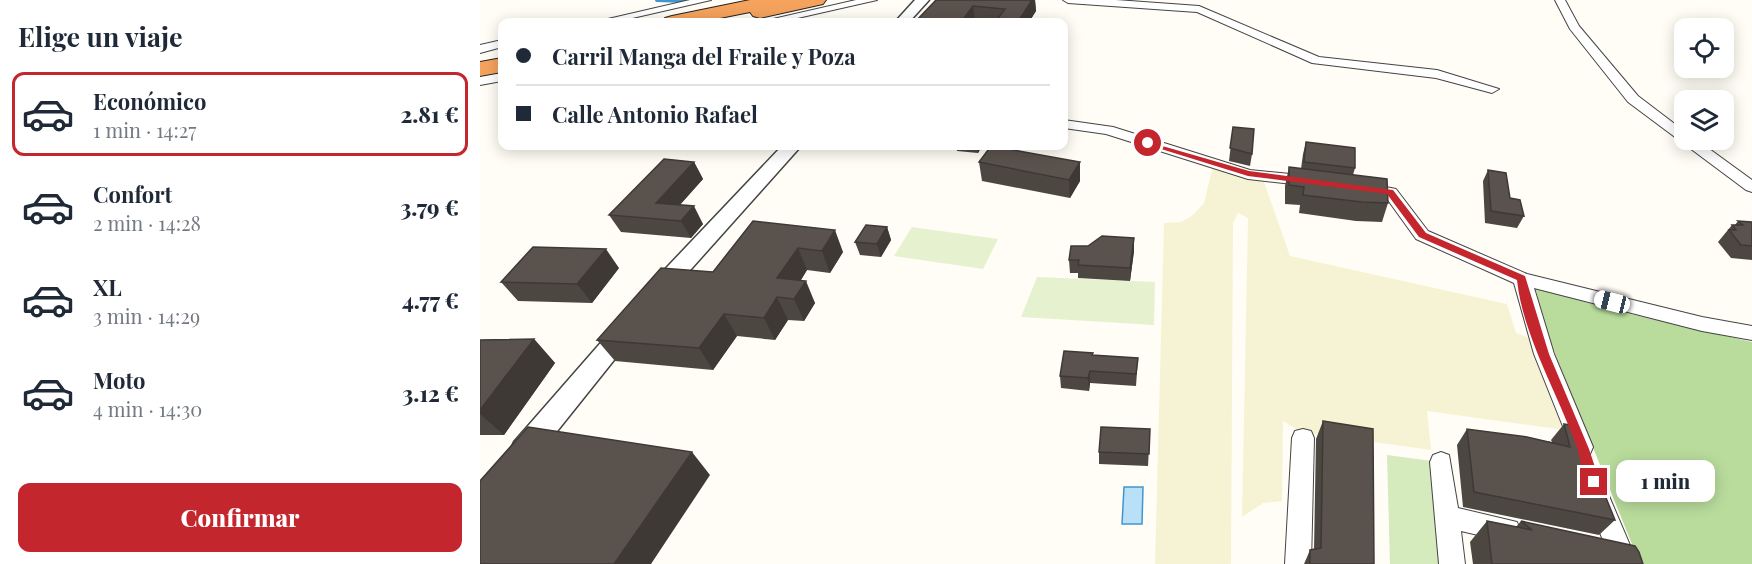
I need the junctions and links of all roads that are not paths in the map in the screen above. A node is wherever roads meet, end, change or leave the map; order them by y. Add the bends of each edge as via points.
1 (706, 0) edge
2 (780, 0) edge
3 (816, 0) edge
4 (872, 0) edge
5 (922, 0) edge
6 (1068, 0) edge
7 (1560, 0) edge
8 (621, 18) edge
9 (692, 18) edge
10 (730, 18) edge
11 (785, 18) edge
12 (906, 18) edge
13 (498, 45) edge
14 (480, 49) edge
15 (498, 57) edge
16 (480, 60) edge
17 (498, 66) edge
18 (480, 69) edge
19 (498, 78) edge
20 (480, 81) edge
21 (1491, 89) dead end
22 (1068, 125) edge
23 (1674, 129) edge
24 (788, 150) edge
25 (1702, 150) edge
26 (1327, 183) edge
27 (1349, 186) edge
28 (1752, 187) edge
29 (1522, 279) junction
30 (1752, 333) edge
31 (1303, 438) dead end
32 (1441, 462) dead end
33 (508, 470) edge
34 (1447, 517) junction
35 (1528, 534) edge
36 (1615, 556) edge
37 (1298, 564) edge
38 (1452, 564) edge

1 - 8 street
2 - 9 highway
3 - 10 highway
4 - 11 street
5 - 12 street
6 - 21 street via 1199,9 1316,60 1437,74
7 - 23 street via 1574,27 1633,99
13 - 14 street
15 - 16 highway
17 - 18 highway
19 - 20 street
22 - 26 street via 1108,130 1248,174
24 - 33 street via 640,311
25 - 28 street
27 - 29 street via 1390,192 1422,235
29 - 30 street
29 - 36 street via 1544,354 1593,479
31 - 37 street
32 - 34 street
34 - 35 street
34 - 38 street

